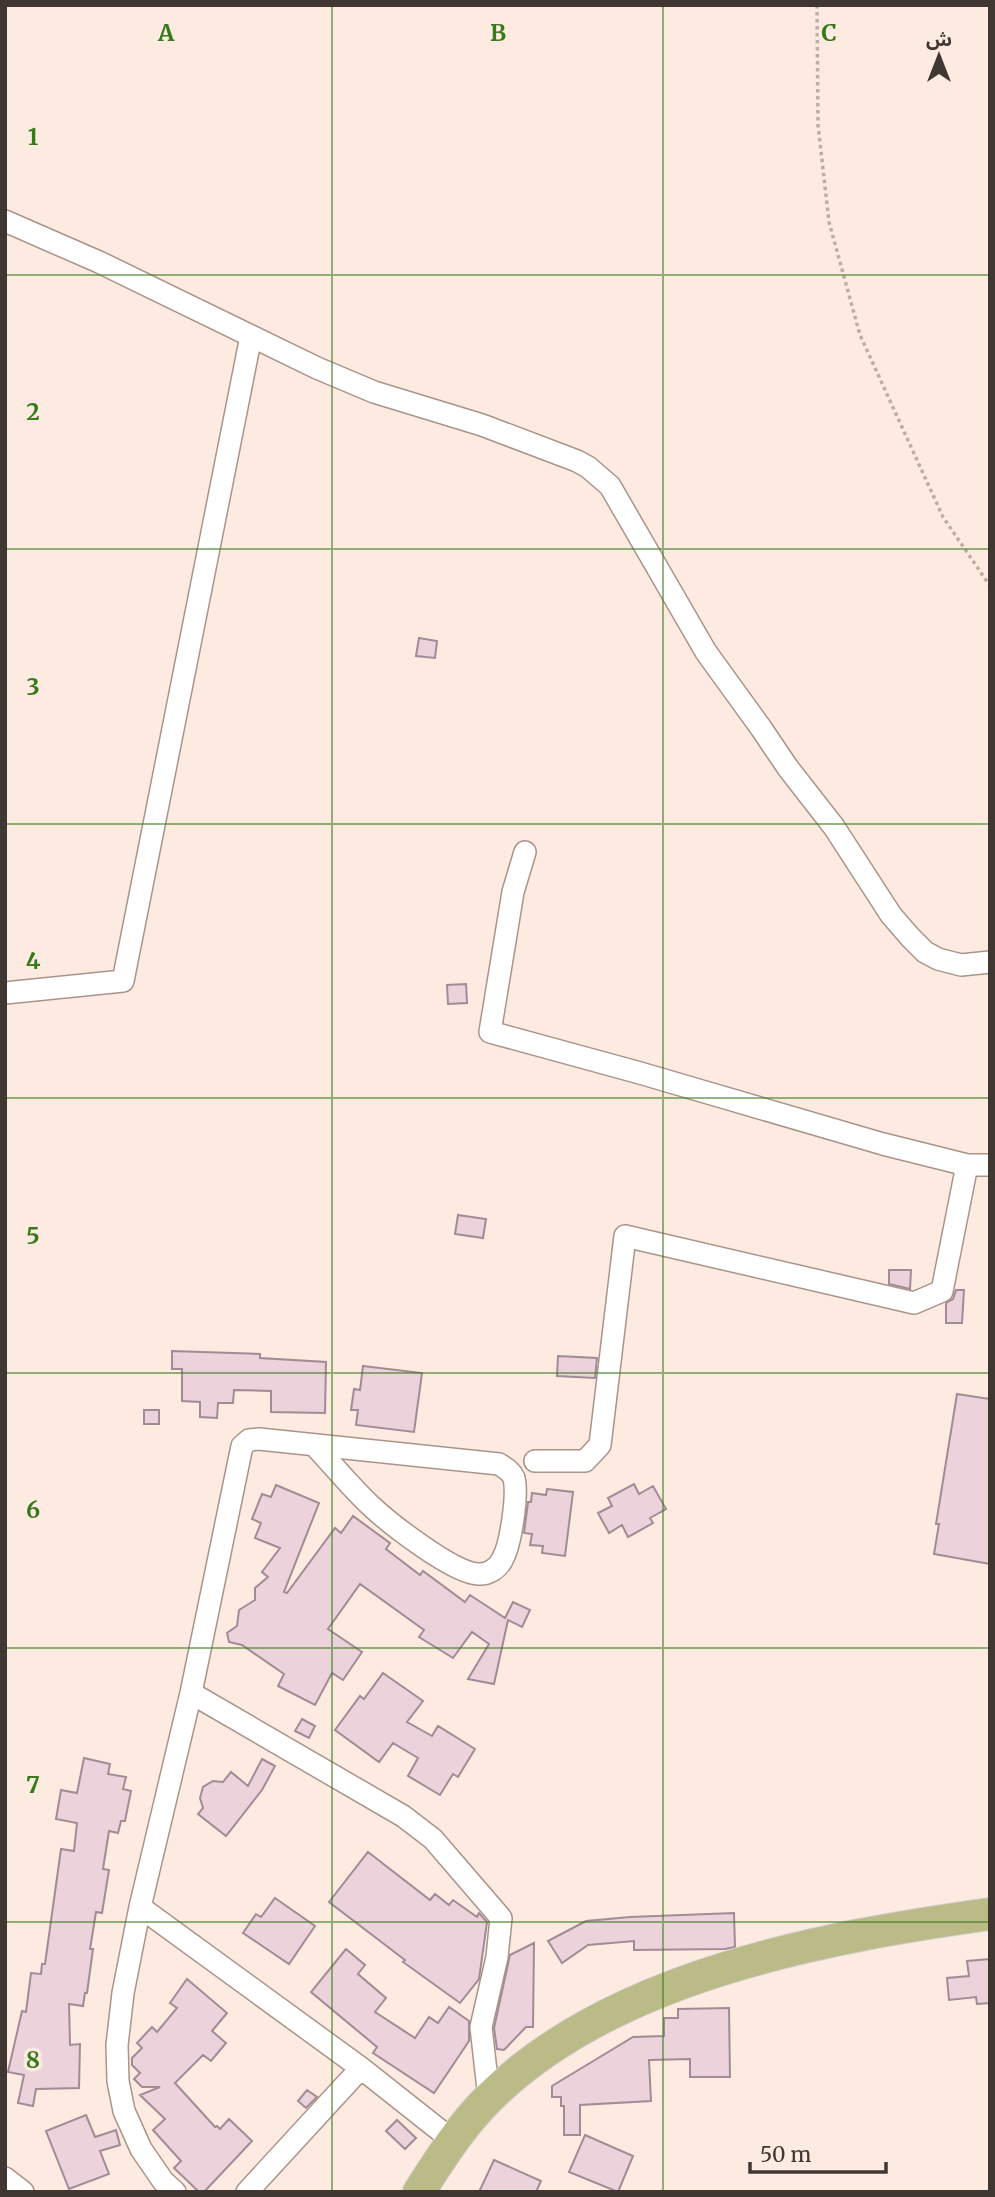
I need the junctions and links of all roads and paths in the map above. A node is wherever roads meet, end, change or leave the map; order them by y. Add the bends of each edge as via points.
1 (817, 5) edge
2 (5, 220) edge
3 (251, 336) junction
4 (990, 586) edge
5 (525, 852) dead end
6 (990, 962) edge
7 (5, 993) edge
8 (967, 1165) junction
9 (990, 1165) edge
10 (315, 1446) junction
11 (535, 1461) dead end
12 (191, 1693) junction
13 (140, 1907) junction
14 (990, 1914) edge
15 (361, 2068) junction
16 (489, 2098) junction
17 (452, 2140) junction
18 (5, 2178) edge
19 (23, 2192) edge
20 (175, 2192) edge
21 (247, 2192) edge
22 (419, 2192) edge

1 - 4 path via 818,125 829,222 860,335 943,517
2 - 3 street
3 - 6 street via 374,392 577,460 599,476 614,493 706,652 834,827 891,915 925,952 938,959 961,965
3 - 7 street via 123,981
5 - 8 street via 513,892 490,1032
8 - 9 street
8 - 11 street via 942,1291 914,1303 625,1236 600,1445 585,1461
10 - 10 street via 371,1507 440,1559 476,1574 488,1573 503,1559 514,1491 508,1469 490,1461
10 - 12 street via 254,1439 244,1442
12 - 13 street
12 - 16 street via 402,1816 433,1839 501,1918 481,2027
13 - 15 street
13 - 20 street via 123,1993 118,2081 124,2111 141,2149
14 - 16 main road via 837,1939 727,1968 642,1999 567,2038
15 - 17 street
15 - 21 street
16 - 17 main road
17 - 22 main road
18 - 19 street

